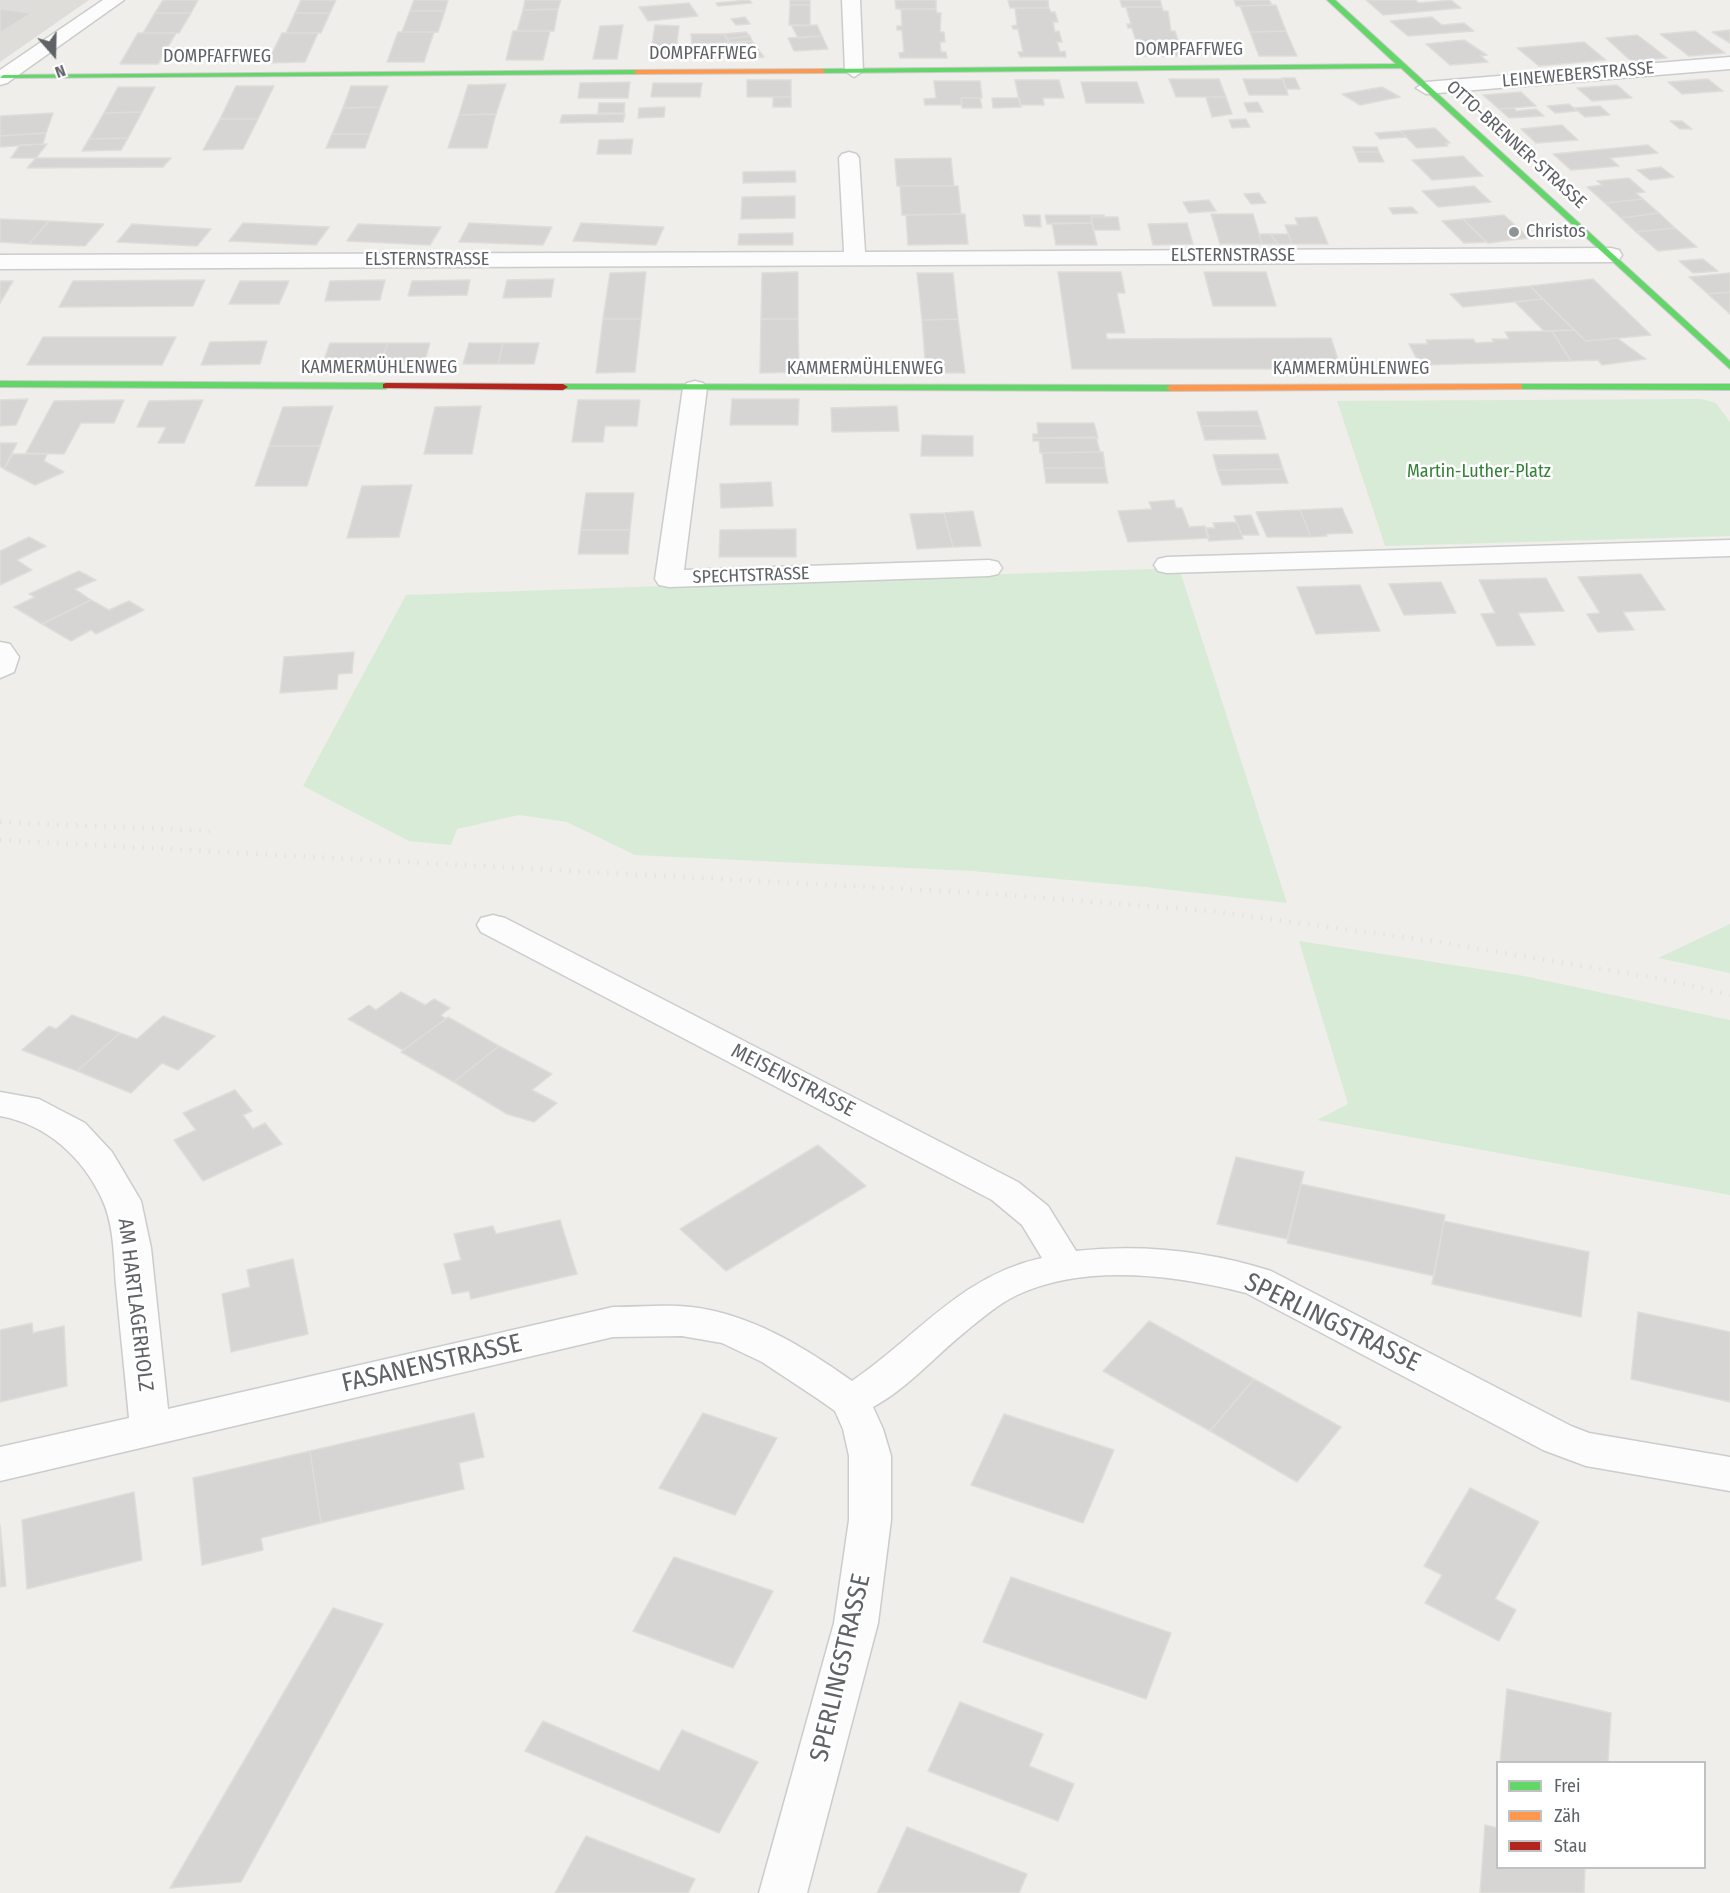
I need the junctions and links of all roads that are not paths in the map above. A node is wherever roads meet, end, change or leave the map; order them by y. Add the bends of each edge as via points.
1 (114, 0) edge
2 (851, 0) edge
3 (1330, 0) edge
4 (1730, 63) edge
5 (1402, 66) junction
6 (854, 71) junction
7 (2, 78) edge
8 (1426, 88) junction
9 (849, 158) dead end
10 (1611, 255) junction
11 (855, 258) junction
12 (0, 262) edge
13 (1730, 366) edge
14 (0, 384) edge
15 (1730, 387) edge
16 (695, 388) junction
17 (1730, 548) edge
18 (1167, 565) dead end
19 (989, 568) dead end
20 (493, 925) dead end
21 (0, 1104) edge
22 (1065, 1267) junction
23 (850, 1401) junction
24 (150, 1429) junction
25 (0, 1464) edge
26 (1730, 1474) edge
27 (783, 1893) edge

1 - 7 street
2 - 6 street
3 - 5 street, OTTO-BRENNER-STRASSE
4 - 8 street, LEINEWEBERSTRASSE
5 - 6 street, DOMPFAFFWEG
5 - 8 street, OTTO-BRENNER-STRASSE
6 - 7 street, DOMPFAFFWEG
8 - 10 street, OTTO-BRENNER-STRASSE
9 - 11 street
10 - 11 street, ELSTERNSTRASSE
10 - 13 street, OTTO-BRENNER-STRASSE
11 - 12 street, ELSTERNSTRASSE
14 - 16 street, KAMMERMÜHLENWEG
15 - 16 street, KAMMERMÜHLENWEG
16 - 19 street, SPECHTSTRASSE via 669,579
17 - 18 street
20 - 22 street, MEISENSTRASSE via 1005,1191 1045,1225
21 - 24 street, AM HARTLAGERHOLZ via 26,1108 72,1132 99,1161 122,1201 132,1248
22 - 23 street, SPERLINGSTRASSE via 1006,1284 964,1311 867,1393
22 - 26 street, SPERLINGSTRASSE via 1157,1264 1214,1269 1257,1281 1557,1438 1586,1449
23 - 24 street, FASANENSTRASSE via 803,1366 743,1335 692,1322 613,1322
23 - 27 street, SPERLINGSTRASSE via 870,1456 870,1520 856,1623
24 - 25 street, FASANENSTRASSE

